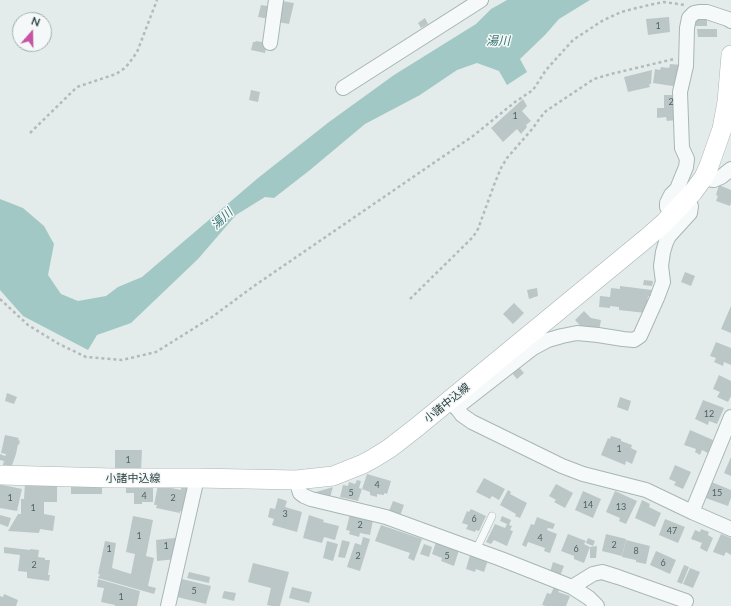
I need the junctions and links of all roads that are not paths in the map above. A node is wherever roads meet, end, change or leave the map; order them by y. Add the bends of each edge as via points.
1 (276, 0) edge
2 (481, 0) edge
3 (731, 21) edge
4 (270, 43) dead end
5 (731, 55) edge
6 (343, 88) dead end
7 (731, 169) edge
8 (704, 177) junction
9 (686, 199) junction
10 (672, 215) junction
11 (453, 404) junction
12 (731, 417) edge
13 (0, 475) edge
14 (197, 478) junction
15 (296, 480) junction
16 (692, 512) junction
17 (492, 516) dead end
18 (731, 529) edge
19 (476, 550) junction
20 (572, 588) junction
21 (686, 601) dead end
22 (168, 606) edge
23 (597, 606) edge

1 - 4 street
2 - 6 street
3 - 10 street via 707,12 694,13 689,18 686,66 680,92 682,148 687,159 677,189 667,203
5 - 8 main road, 小諸中込線 via 722,129
7 - 8 street via 714,180
8 - 9 main road, 小諸中込線
9 - 10 main road, 小諸中込線
9 - 11 street via 691,206 690,213 666,242 661,266 663,282 640,336 634,340 577,333 548,340
10 - 11 main road, 小諸中込線
11 - 15 main road, 小諸中込線 via 363,464 333,476
11 - 16 street via 472,422 562,466 646,490
12 - 16 street
13 - 14 main road, 小諸中込線
14 - 15 main road, 小諸中込線
14 - 22 street
15 - 19 street via 300,493 311,499 386,517
16 - 18 street
17 - 19 lane
19 - 20 street
20 - 21 street via 593,574 602,572
20 - 23 street

